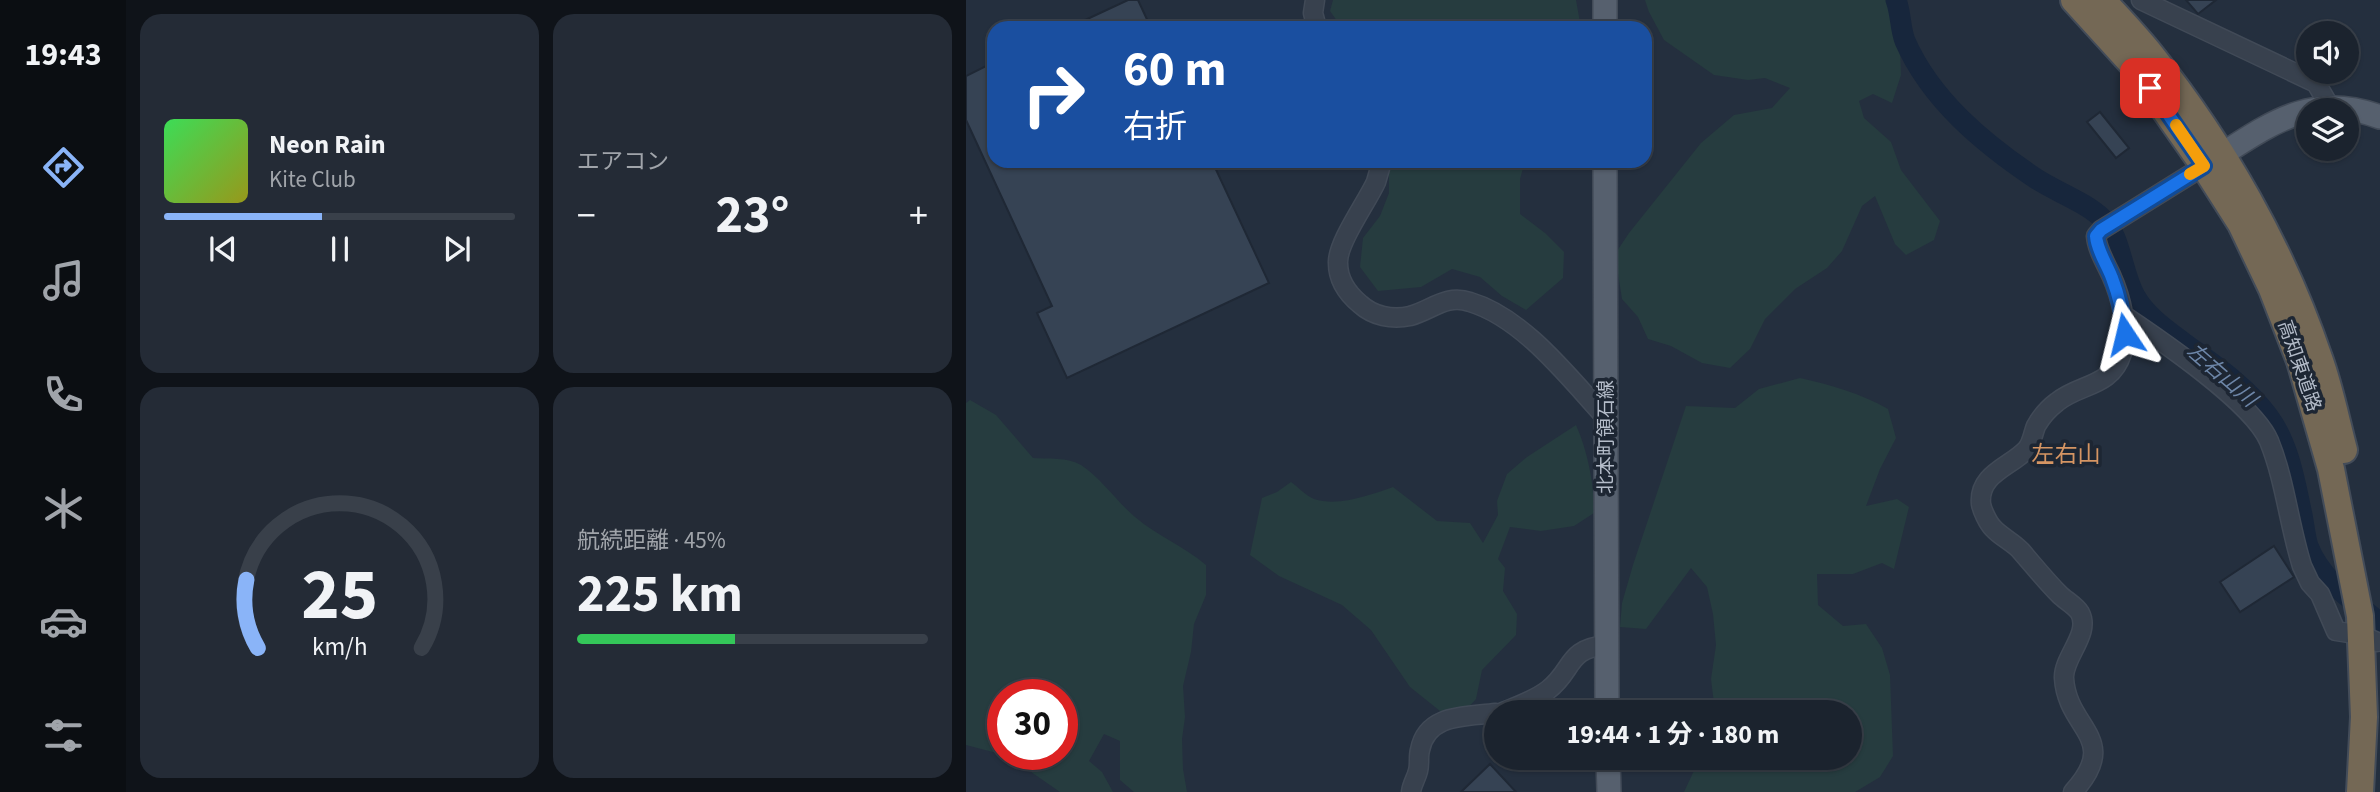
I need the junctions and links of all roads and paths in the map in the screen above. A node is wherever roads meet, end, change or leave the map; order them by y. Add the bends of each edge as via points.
1 (1315, 0) edge
2 (1605, 0) edge
3 (2074, 0) edge
4 (2102, 0) edge
5 (2141, 0) edge
6 (1316, 21) edge
7 (1605, 21) edge
8 (2325, 98) edge
9 (2359, 113) edge
10 (2296, 114) edge
11 (2380, 117) edge
12 (2212, 161) junction
13 (1380, 168) edge
14 (1605, 168) edge
15 (2123, 316) junction
16 (1607, 419) junction
17 (2367, 616) junction
18 (1606, 645) junction
19 (1528, 700) edge
20 (1607, 700) edge
21 (1484, 714) edge
22 (1608, 770) edge
23 (1411, 792) edge
24 (1609, 792) edge
25 (2073, 792) edge
26 (2360, 792) edge
27 (2376, 792) edge

1 - 6 street
2 - 7 main road
3 - 12 highway, 高知東道路
4 - 12 highway, 高知東道路 via 2189,106
5 - 8 street via 2316,83
9 - 11 main road
10 - 12 main road
12 - 15 street via 2096,236
12 - 17 highway, 高知東道路 via 2300,361
13 - 16 street via 1337,261 1350,296 1364,309 1394,317 1410,316 1454,299 1486,308 1532,340
14 - 16 main road, 北本町領石線
15 - 17 street via 2255,417 2270,442 2302,566 2336,631
15 - 25 street via 2122,353 2114,368 2099,383 2058,401 2043,415 2028,449 1987,480 1982,493 1981,505 1991,527 2020,550 2080,613 2080,634 2063,675 2066,692 2095,750 2094,761
16 - 18 main road, 北本町領石線
17 - 26 highway, 高知東道路
17 - 27 highway, 高知東道路 via 2380,711
18 - 19 street via 1577,655 1548,690
18 - 20 main road, 北本町領石線
21 - 23 street via 1434,724 1424,736
22 - 24 main road

